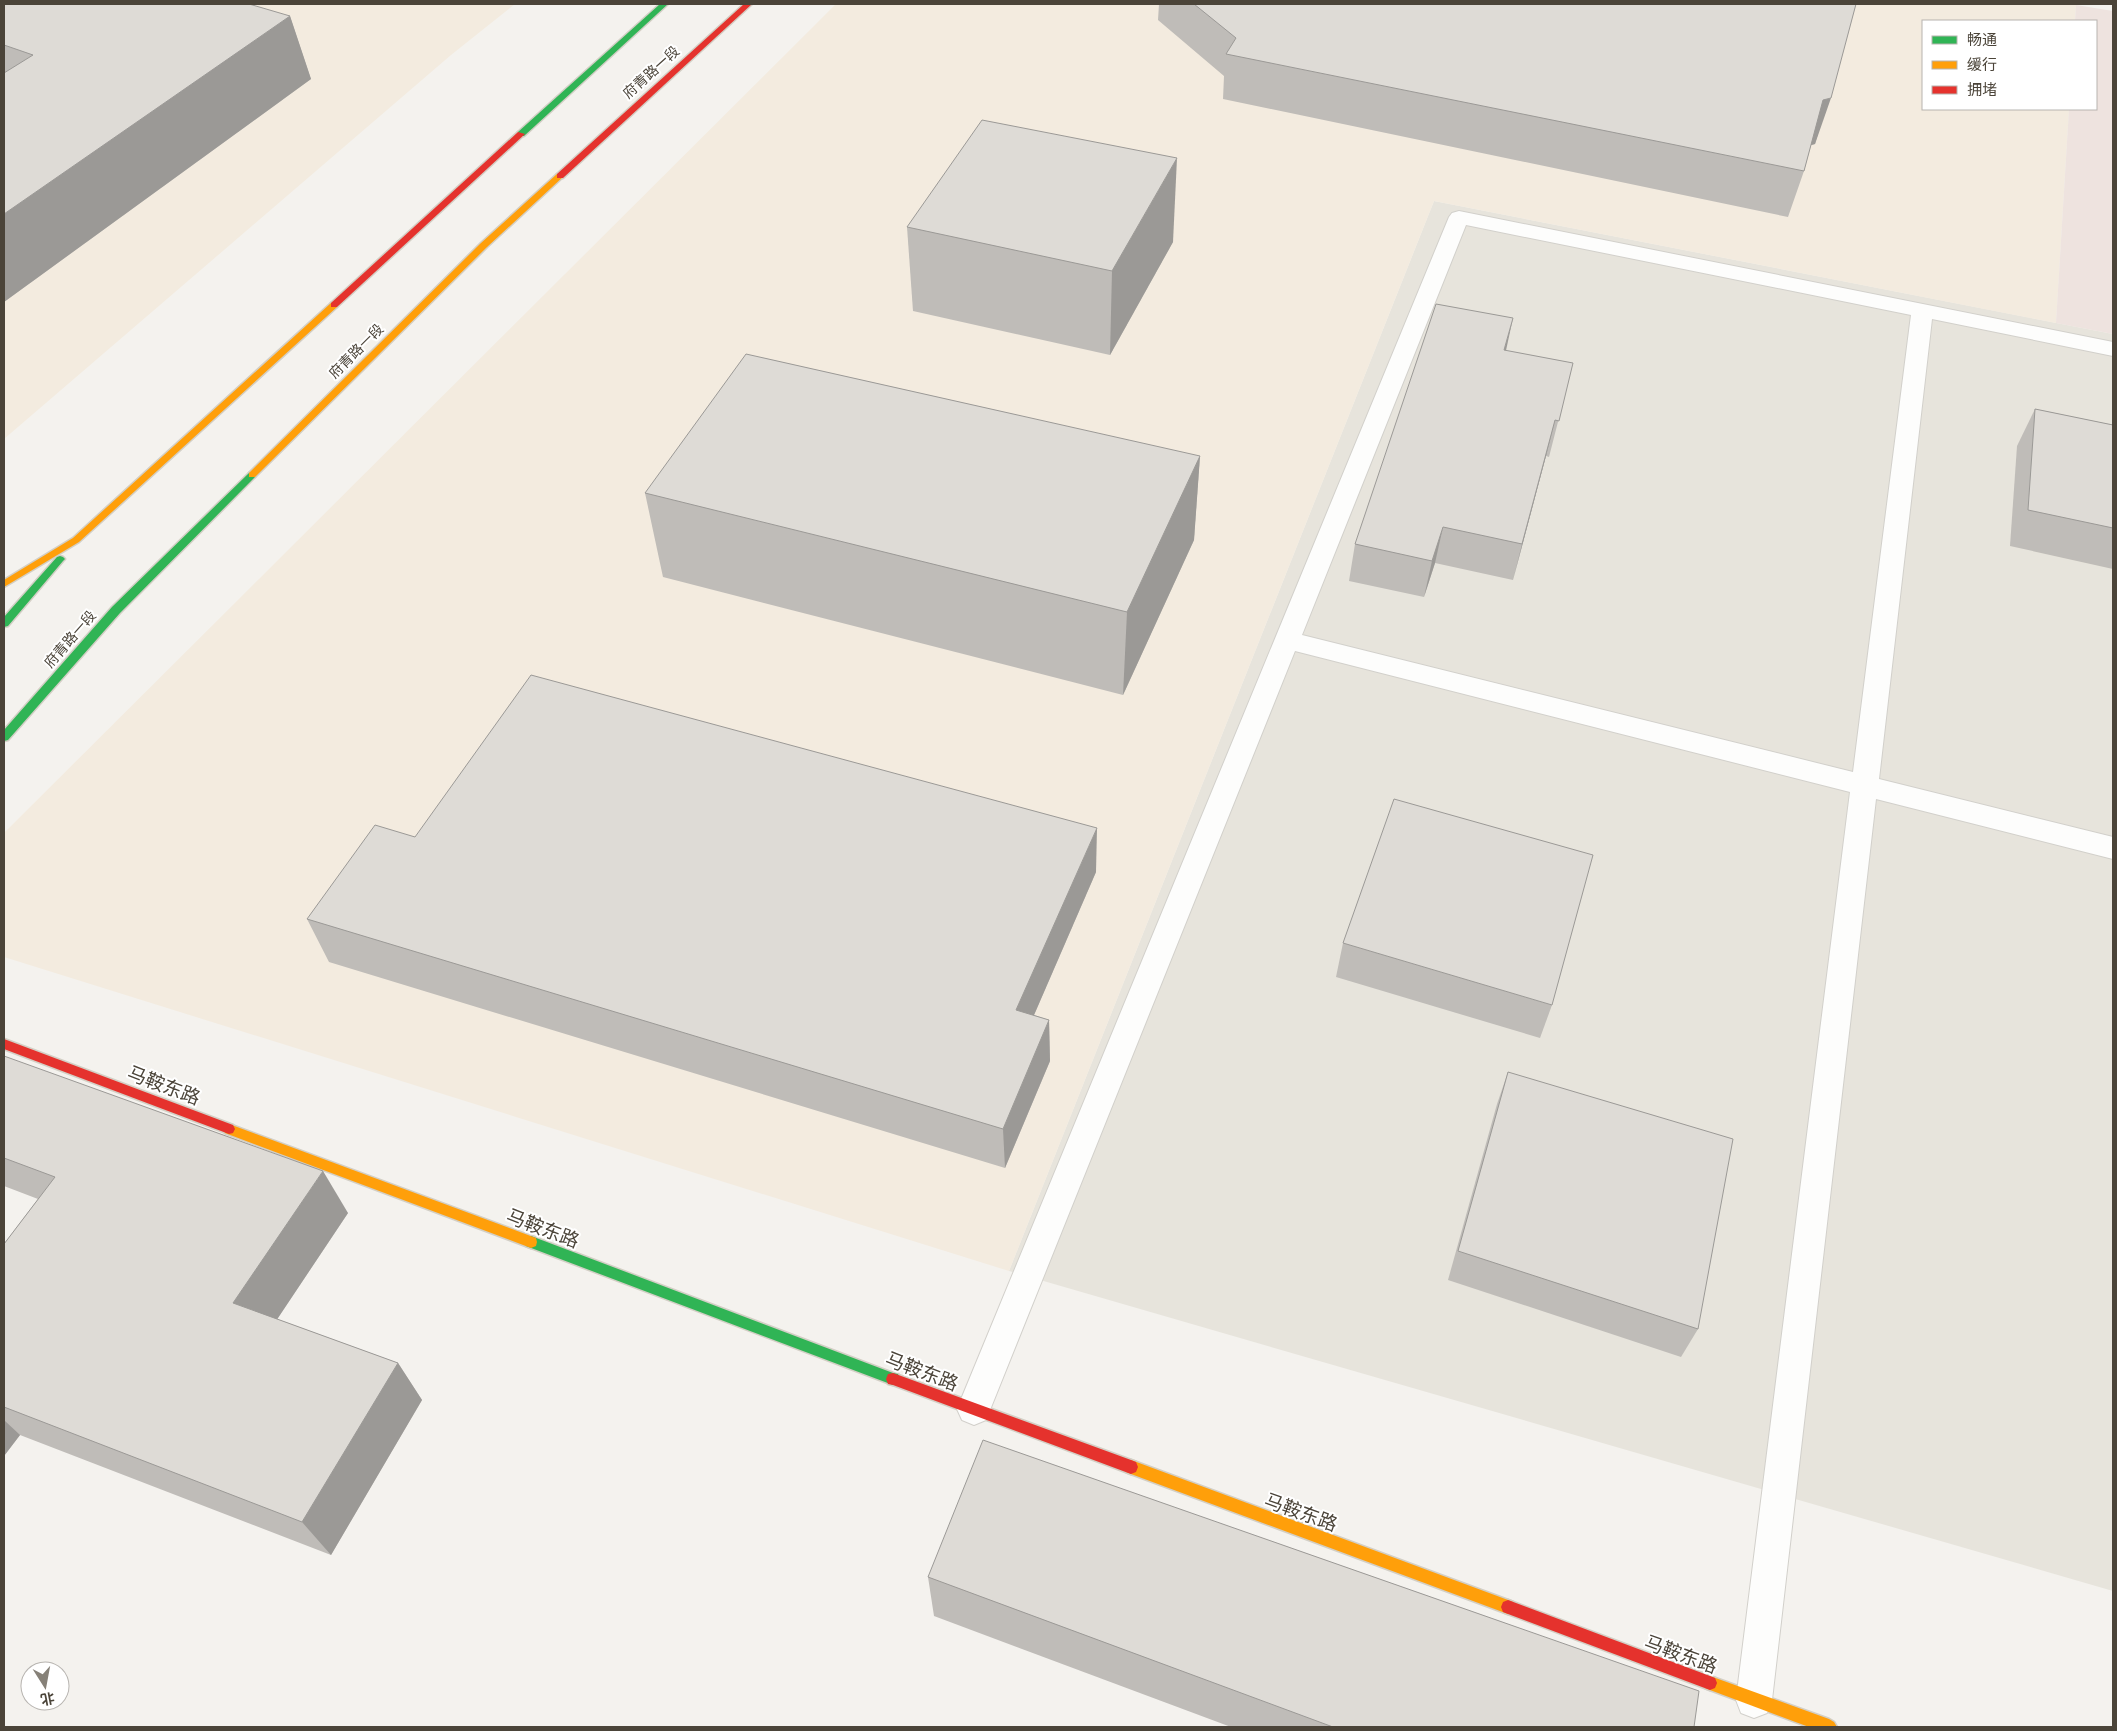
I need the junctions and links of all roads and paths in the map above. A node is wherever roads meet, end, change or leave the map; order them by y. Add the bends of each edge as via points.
1 (664, 4) edge
2 (748, 4) edge
3 (1922, 312) junction
4 (2113, 349) edge
5 (76, 540) junction
6 (4, 584) edge
7 (116, 610) junction
8 (4, 624) edge
9 (1287, 640) junction
10 (39, 679) dead end
11 (4, 737) edge
12 (1865, 786) junction
13 (2113, 848) edge
14 (4, 1044) edge
15 (974, 1410) junction
16 (1754, 1700) junction
17 (1829, 1727) edge

1 - 5 main road
2 - 7 main road, 府青路一段 via 484,245
3 - 4 street
3 - 9 street via 1459,217
3 - 12 street
5 - 6 main road
5 - 8 main road
7 - 10 main road
7 - 11 main road, 府青路一段
9 - 12 street
9 - 15 street
12 - 13 street
12 - 16 street
14 - 15 main road, 马鞍东路
15 - 16 main road, 马鞍东路
16 - 17 main road, 马鞍东路

